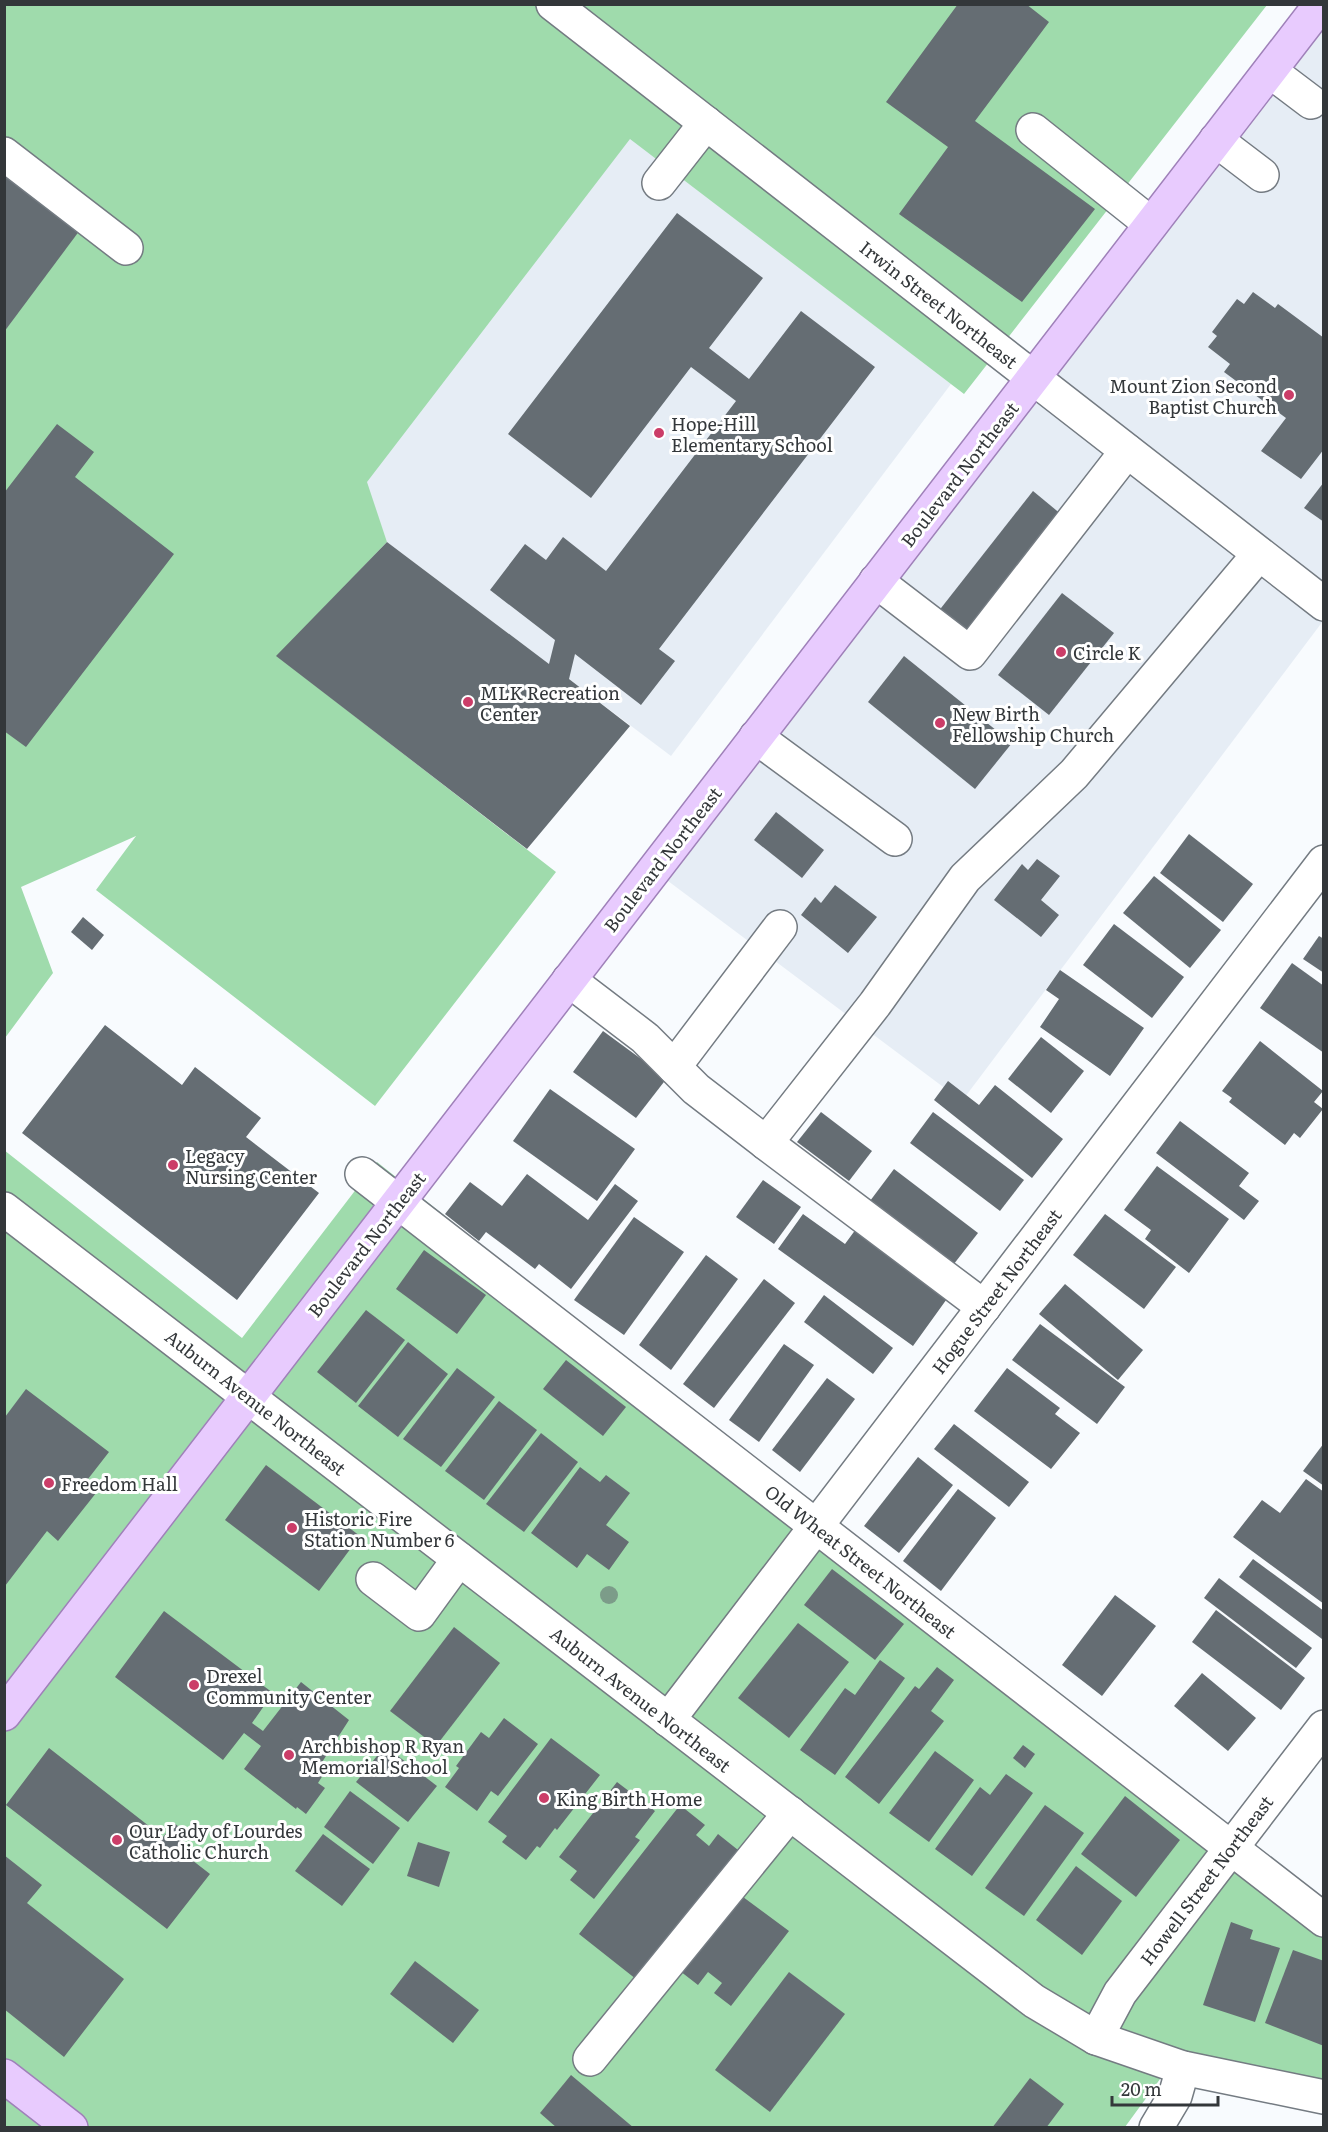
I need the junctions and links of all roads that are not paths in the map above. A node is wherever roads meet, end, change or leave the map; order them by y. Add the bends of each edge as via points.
1 (553, 4) edge
2 (1321, 4) edge
3 (1270, 70) junction
4 (1311, 102) dead end
5 (706, 123) junction
6 (1033, 130) dead end
7 (1216, 140) junction
8 (4, 154) edge
9 (1262, 174) dead end
10 (659, 183) dead end
11 (1152, 224) junction
12 (126, 248) dead end
13 (1033, 378) junction
14 (1127, 451) junction
15 (1259, 554) junction
16 (876, 581) junction
17 (1323, 604) edge
18 (756, 737) junction
19 (895, 839) dead end
20 (1323, 862) edge
21 (780, 927) dead end
22 (569, 980) junction
23 (674, 1067) junction
24 (766, 1143) junction
25 (362, 1174) dead end
26 (397, 1203) junction
27 (4, 1209) edge
28 (984, 1307) junction
29 (249, 1396) junction
30 (816, 1527) junction
31 (459, 1559) junction
32 (373, 1579) dead end
33 (4, 1714) edge
34 (669, 1720) junction
35 (1323, 1727) edge
36 (790, 1814) junction
37 (1231, 1848) junction
38 (1323, 1920) edge
39 (1096, 2038) junction
40 (590, 2059) dead end
41 (1183, 2068) junction
42 (4, 2076) edge
43 (1323, 2097) edge
44 (71, 2127) edge
45 (1156, 2127) edge

1 - 5 street, Irwin Street Northeast
2 - 3 main road, Boulevard Northeast
3 - 4 street
3 - 7 main road, Boulevard Northeast
5 - 10 street
5 - 13 street, Irwin Street Northeast
6 - 11 street
7 - 9 street
7 - 11 main road, Boulevard Northeast
8 - 12 street
11 - 13 main road, Boulevard Northeast
13 - 14 street, Irwin Street Northeast
13 - 16 main road, Boulevard Northeast
14 - 15 street, Irwin Street Northeast
14 - 16 street via 970,653
15 - 17 street, Irwin Street Northeast
15 - 24 street via 1074,774 965,878 875,1004
16 - 18 main road, Boulevard Northeast
18 - 19 street
18 - 22 main road, Boulevard Northeast
20 - 28 street, Hogue Street Northeast
21 - 23 street
22 - 23 street via 645,1038
22 - 26 main road, Boulevard Northeast
23 - 24 street
24 - 28 street
25 - 26 street, Old Wheat Street Northeast
26 - 29 main road, Boulevard Northeast
26 - 30 street, Old Wheat Street Northeast
27 - 29 street, Auburn Avenue Northeast
28 - 30 street, Hogue Street Northeast
29 - 31 street, Auburn Avenue Northeast
29 - 33 main road, Boulevard Northeast
30 - 34 street, Hogue Street Northeast
30 - 37 street, Old Wheat Street Northeast
31 - 32 street via 419,1614
31 - 34 street, Auburn Avenue Northeast
34 - 36 street, Auburn Avenue Northeast
35 - 37 street, Howell Street Northeast
36 - 39 street, Auburn Avenue Northeast via 1034,2001
36 - 40 street
37 - 38 street, Old Wheat Street Northeast
37 - 39 street, Howell Street Northeast via 1120,1993
39 - 41 street, Auburn Avenue Northeast
41 - 43 street, Auburn Avenue Northeast
41 - 45 street via 1175,2096
42 - 44 main road

